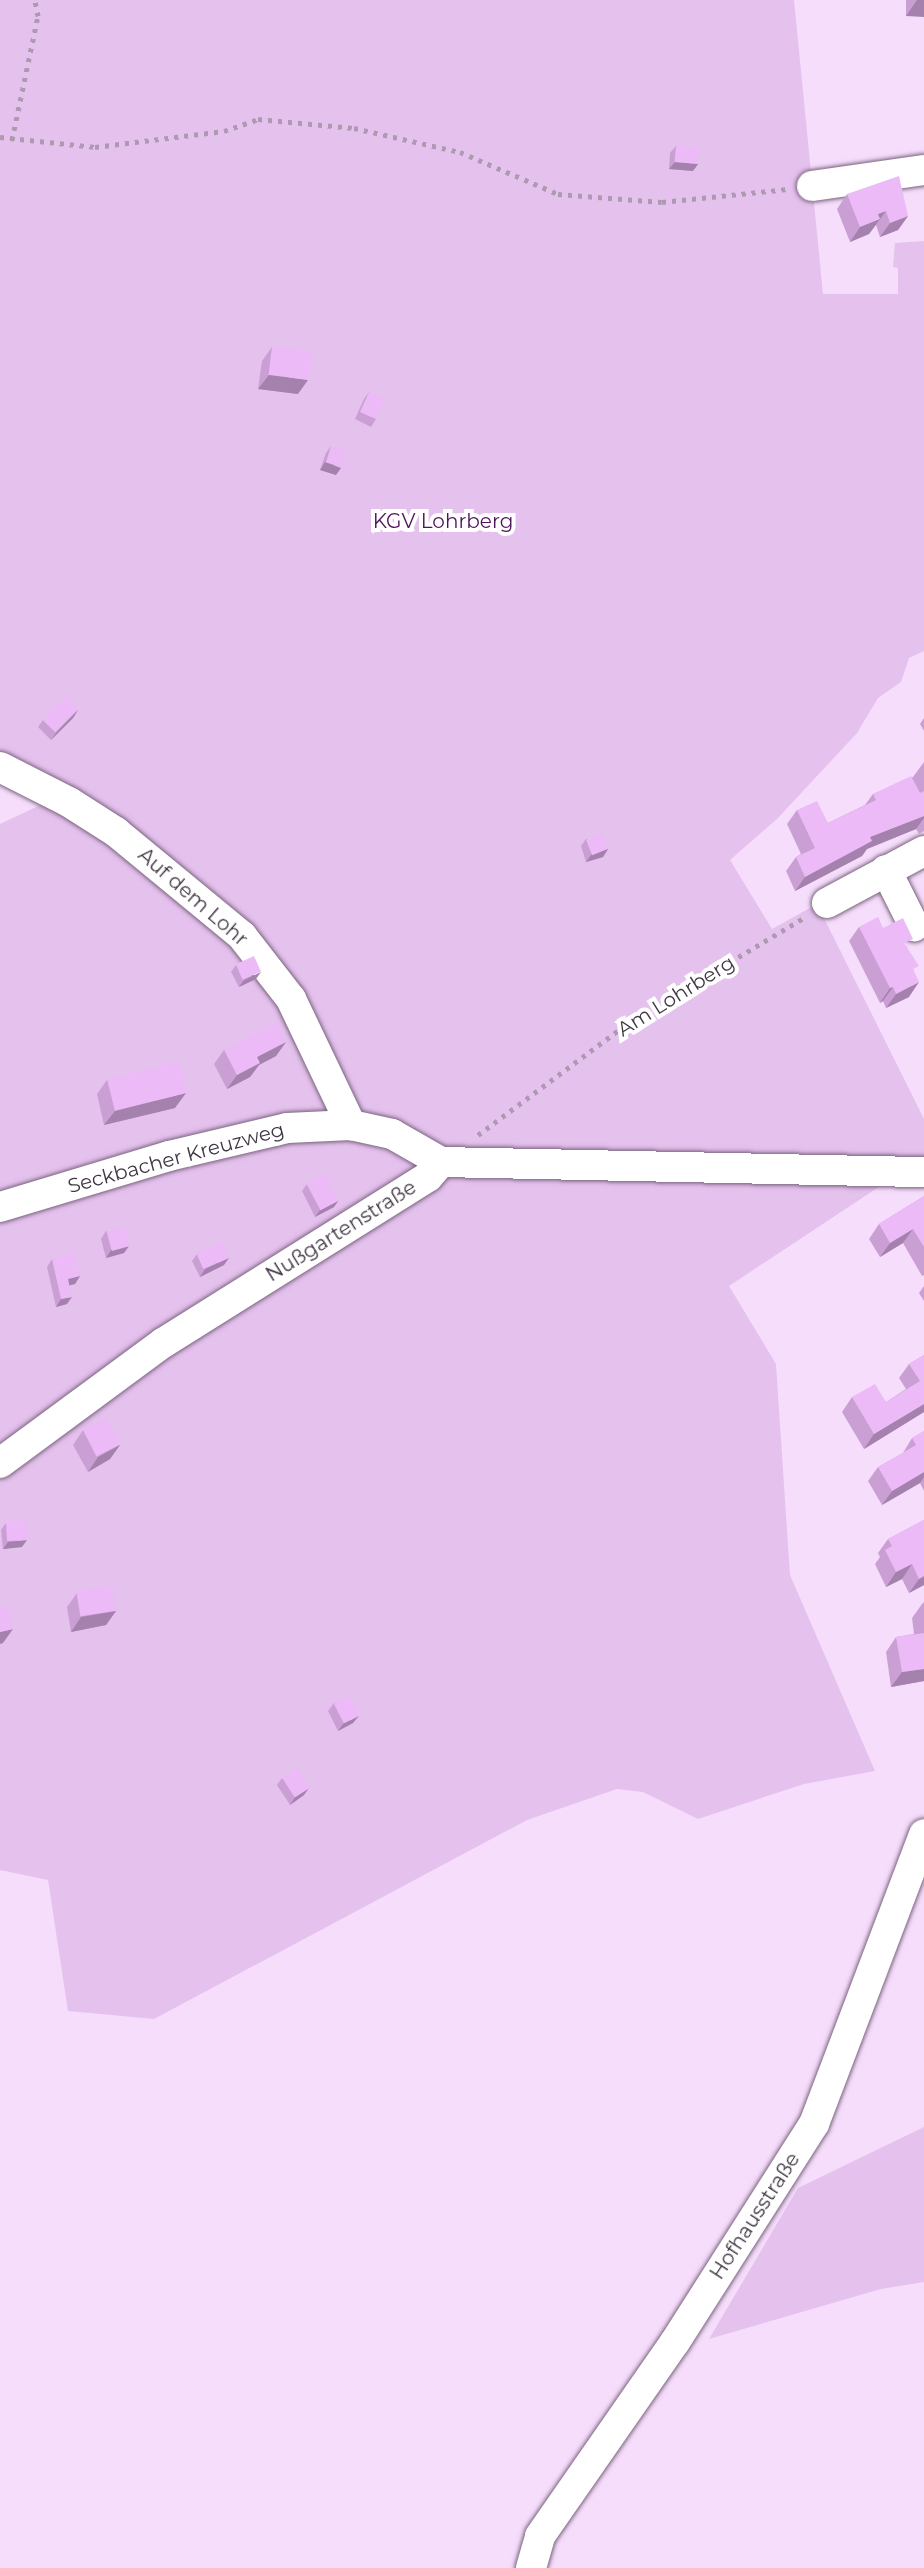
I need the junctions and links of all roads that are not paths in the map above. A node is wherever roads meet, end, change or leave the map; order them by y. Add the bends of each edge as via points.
1 (924, 170) edge
2 (812, 186) road end
3 (0, 767) edge
4 (924, 851) edge
5 (886, 870) junction
6 (827, 903) road end
7 (914, 926) dead end
8 (351, 1125) junction
9 (441, 1162) junction
10 (924, 1172) edge
11 (0, 1207) edge
12 (0, 1463) edge
13 (924, 1834) edge
14 (531, 2568) edge

1 - 2 street
3 - 8 street, Auf dem Lohr via 116,832 242,936 291,999
4 - 5 street
5 - 6 street
5 - 7 street
8 - 9 street, Seckbacher Kreuzweg via 392,1134
8 - 11 street, Seckbacher Kreuzweg via 287,1128 169,1156
9 - 10 street
9 - 12 street, Nußgartenstraße via 428,1177 163,1343
13 - 14 street, Hofhausstraße via 814,2124 675,2342 540,2536

